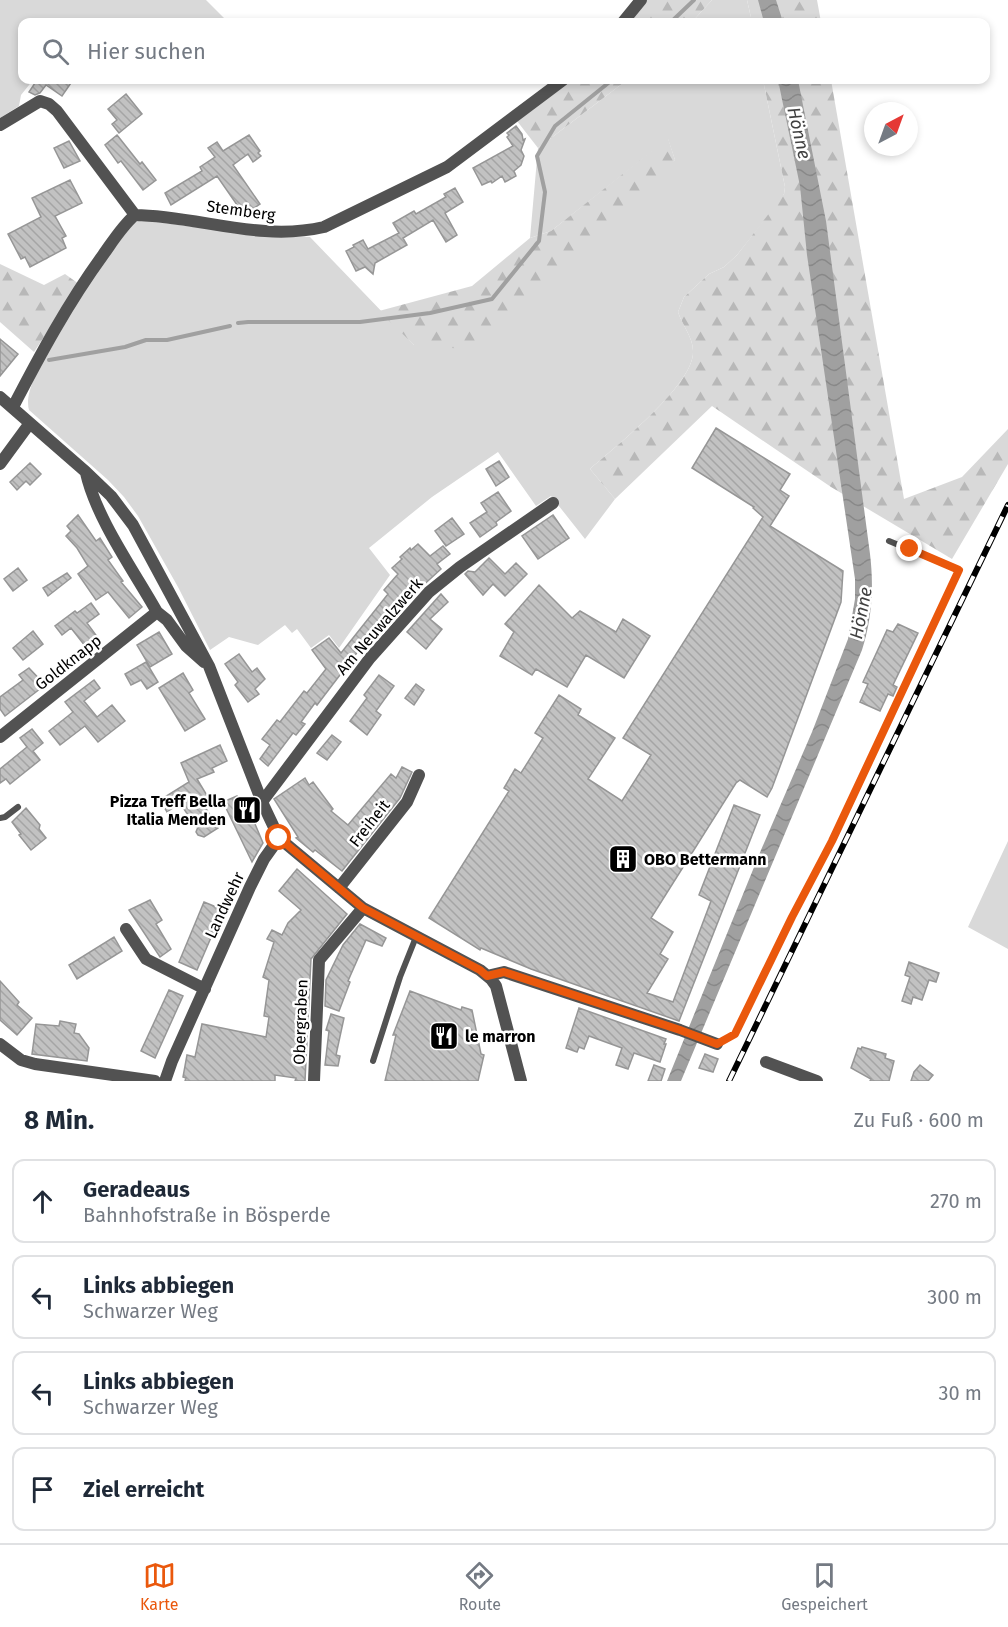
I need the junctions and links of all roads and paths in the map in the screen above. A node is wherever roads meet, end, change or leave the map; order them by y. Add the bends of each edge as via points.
1 (641, 0) edge
2 (625, 18) edge
3 (558, 84) edge
4 (0, 125) edge
5 (135, 215) junction
6 (0, 397) edge
7 (13, 408) junction
8 (30, 423) junction
9 (0, 464) edge
10 (86, 472) junction
11 (553, 503) dead end
12 (889, 541) dead end
13 (157, 612) junction
14 (209, 666) junction
15 (0, 737) edge
16 (419, 775) dead end
17 (261, 802) junction
18 (18, 807) dead end
19 (0, 818) edge
20 (279, 838) junction
21 (339, 888) junction
22 (363, 908) junction
23 (126, 928) dead end
24 (416, 937) junction
25 (487, 976) junction
26 (205, 989) junction
27 (0, 1044) edge
28 (717, 1044) joint
29 (373, 1062) dead end
30 (766, 1062) dead end
31 (155, 1081) edge
32 (165, 1081) edge
33 (314, 1081) edge
34 (521, 1081) edge
35 (817, 1081) edge

1 - 2 street
3 - 5 street, Stemberg via 447,167 324,227 304,232 252,231
4 - 5 street via 39,101 49,104
5 - 7 street via 87,276 47,341
6 - 7 street
7 - 8 street
8 - 9 street
8 - 10 street
10 - 13 street via 90,492
10 - 14 street via 133,525
11 - 17 street, Am Neuwalzwerk via 429,592 370,658
12 - 28 lane via 959,570 832,841 735,1034
13 - 14 street
13 - 15 street, Goldknapp
14 - 17 street
16 - 21 street, Freiheit via 407,802
17 - 20 street
18 - 19 lane
20 - 21 street
20 - 26 street, Landwehr via 250,887
21 - 22 street
22 - 24 street
22 - 33 street, Obergraben via 319,960
23 - 26 street via 146,959
24 - 25 street
24 - 29 lane
25 - 28 street via 504,972
25 - 34 street via 496,986
26 - 32 street, Landwehr
27 - 31 street via 21,1060 35,1064
30 - 35 street

